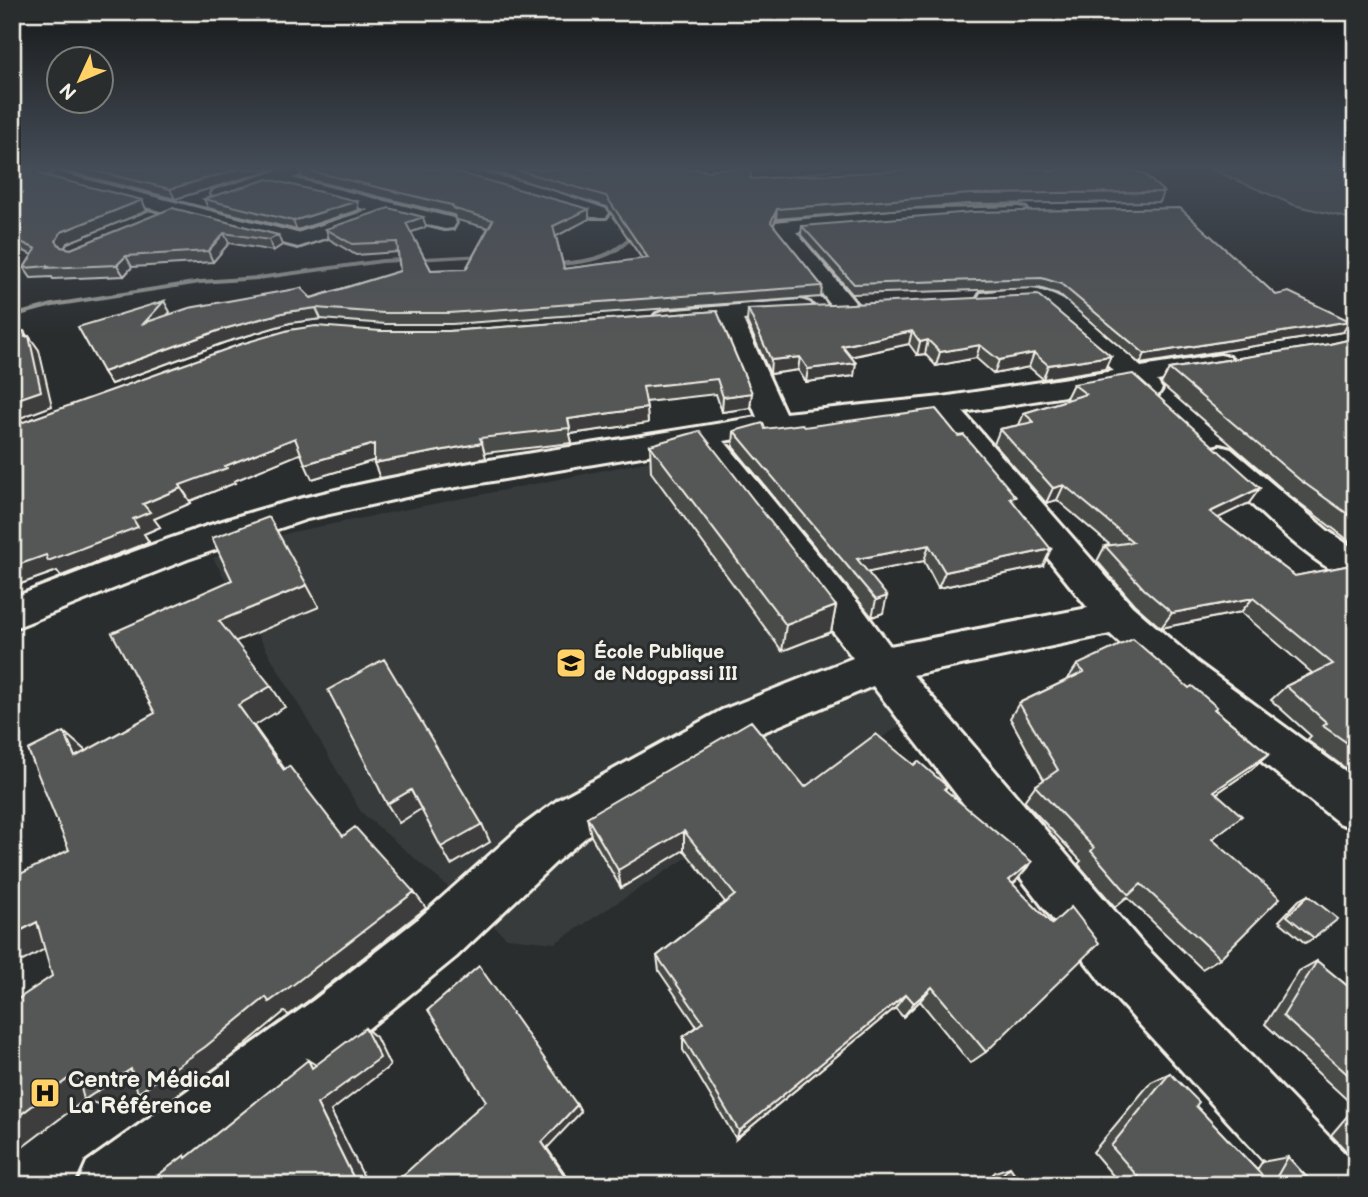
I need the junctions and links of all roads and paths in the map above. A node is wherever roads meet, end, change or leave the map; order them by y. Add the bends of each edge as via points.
1 (237, 225) edge
2 (344, 225) edge
3 (807, 225) edge
4 (967, 299) edge
5 (871, 303) edge
6 (844, 305) junction
7 (726, 312) junction
8 (634, 322) edge
9 (1254, 358) edge
10 (1137, 377) junction
11 (942, 406) junction
12 (775, 423) junction
13 (703, 436) junction
14 (1356, 568) edge
15 (12, 614) edge
16 (1118, 617) junction
17 (880, 665) junction
18 (1356, 807) edge
19 (110, 1185) edge
20 (1330, 1185) edge

1 - 2 street via 298,240
3 - 6 street via 784,227 783,231
4 - 10 street via 1038,297 1047,301
5 - 6 street
6 - 7 street
7 - 8 street
7 - 12 street
9 - 10 street
10 - 11 street
10 - 14 street via 1315,540
11 - 12 street
11 - 16 street
12 - 13 street
13 - 15 street via 489,469 341,499 186,545
13 - 17 street
16 - 17 street
16 - 18 street via 1183,675
17 - 19 street via 738,723 575,816 437,938 334,1020
17 - 20 street via 1121,962

